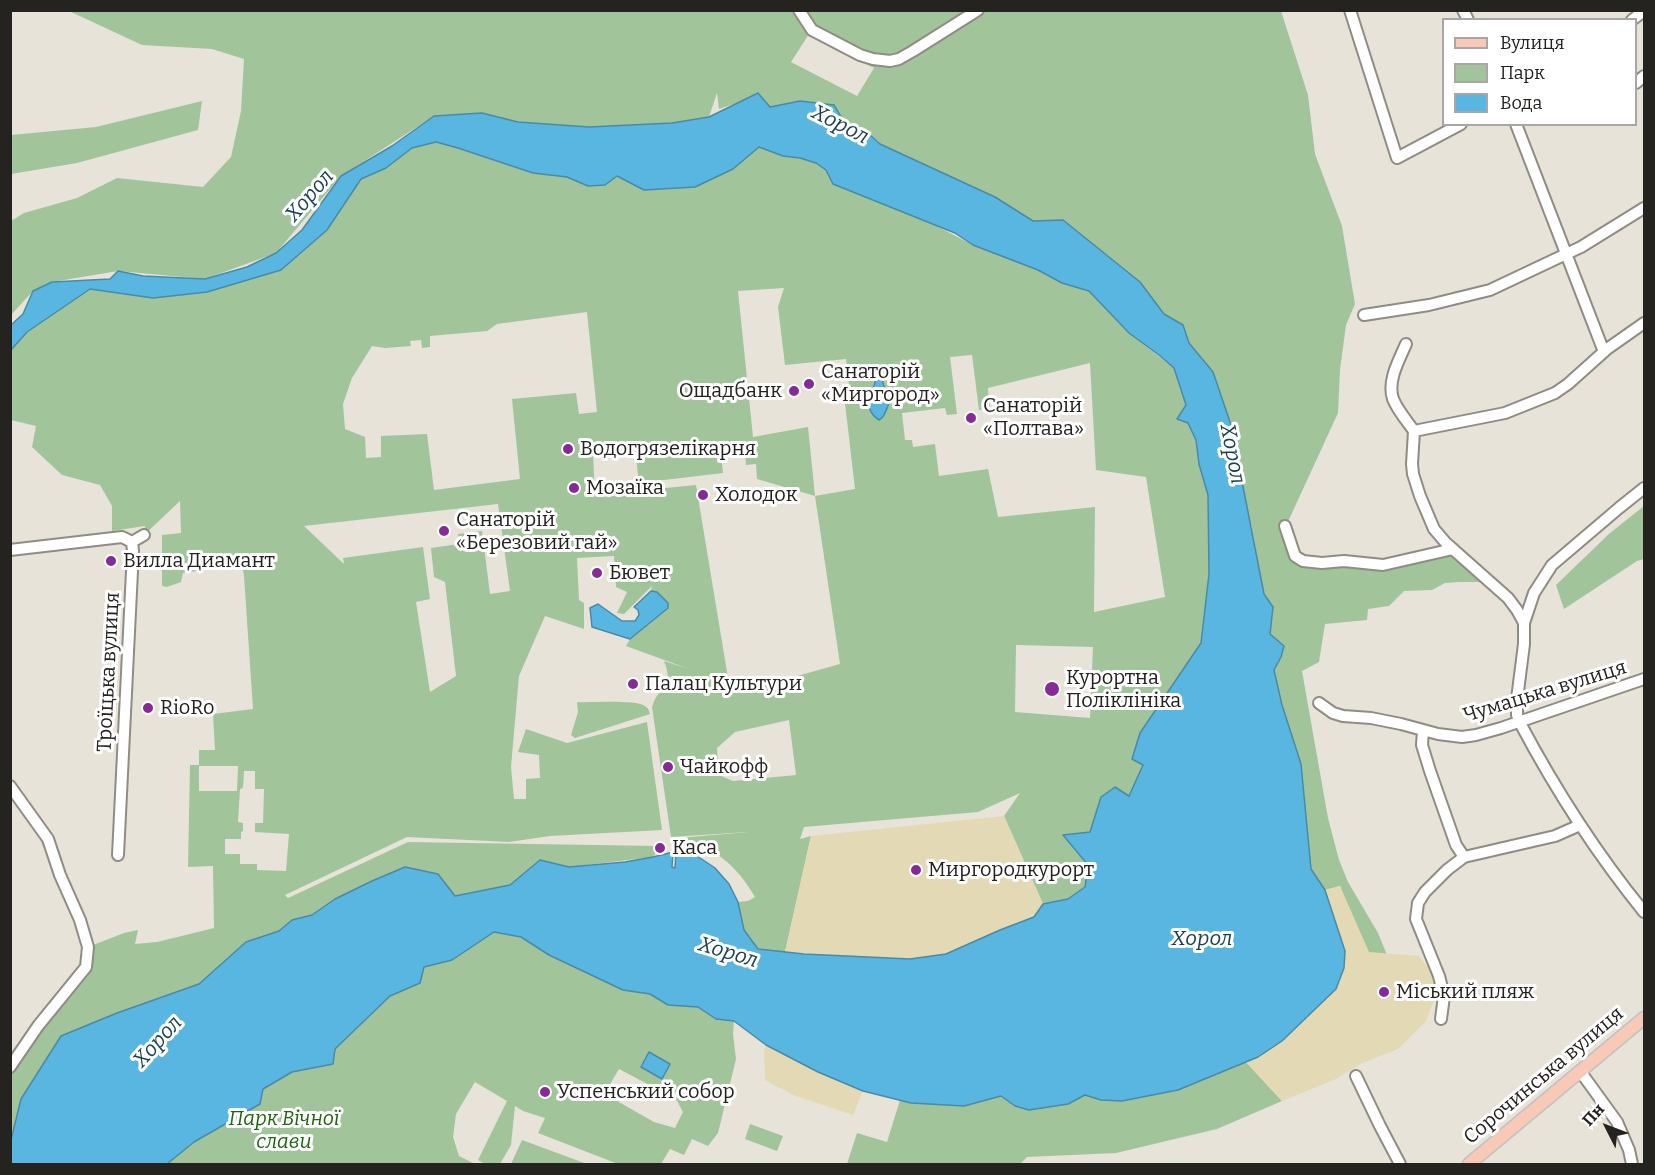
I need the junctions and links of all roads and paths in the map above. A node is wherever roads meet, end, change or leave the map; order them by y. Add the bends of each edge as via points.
1 (799, 10) edge
2 (978, 10) edge
3 (1350, 10) edge
4 (1457, 126) edge
5 (1517, 126) edge
6 (1644, 208) edge
7 (1566, 255) junction
8 (1364, 315) dead end
9 (1644, 323) edge
10 (1406, 344) dead end
11 (1604, 352) junction
12 (1414, 431) junction
13 (1644, 488) edge
14 (1286, 526) dead end
15 (144, 535) dead end
16 (132, 542) junction
17 (1453, 549) junction
18 (10, 550) edge
19 (1524, 623) junction
20 (1644, 679) edge
21 (1319, 703) dead end
22 (1519, 721) junction
23 (1423, 730) junction
24 (10, 786) edge
25 (1580, 825) junction
26 (118, 855) dead end
27 (1464, 857) junction
28 (1644, 912) edge
29 (1644, 1018) edge
30 (1440, 1019) dead end
31 (10, 1067) edge
32 (1580, 1071) junction
33 (1356, 1076) dead end
34 (1400, 1164) edge
35 (1469, 1164) edge
36 (1632, 1164) edge

1 - 2 street via 812,30 860,55 890,61
3 - 4 street via 1397,158
5 - 7 street
6 - 7 street
7 - 8 street via 1490,290
7 - 11 street
9 - 11 street
10 - 12 street via 1394,370 1392,391 1399,410
11 - 12 street via 1555,393 1505,413
12 - 17 street via 1412,464 1419,496 1434,529
13 - 19 street via 1552,565 1534,593
14 - 17 street via 1294,556 1303,561 1383,565
15 - 16 street
16 - 18 street via 122,537
16 - 26 street, Троїцька вулиця
17 - 19 street via 1508,598
19 - 22 street via 1516,699
20 - 22 street, Чумацька вулиця
21 - 23 street, Чумацька вулиця via 1342,716
22 - 23 street, Чумацька вулиця via 1462,737
22 - 25 street
23 - 27 street via 1422,745 1430,771 1456,845
24 - 31 street via 48,839 88,947 86,968
25 - 27 street via 1555,836
25 - 28 street
27 - 30 street via 1434,882 1418,903 1416,919 1444,996
29 - 32 main road, Сорочинська вулиця
32 - 35 main road, Сорочинська вулиця
32 - 36 street via 1617,1122
33 - 34 street

